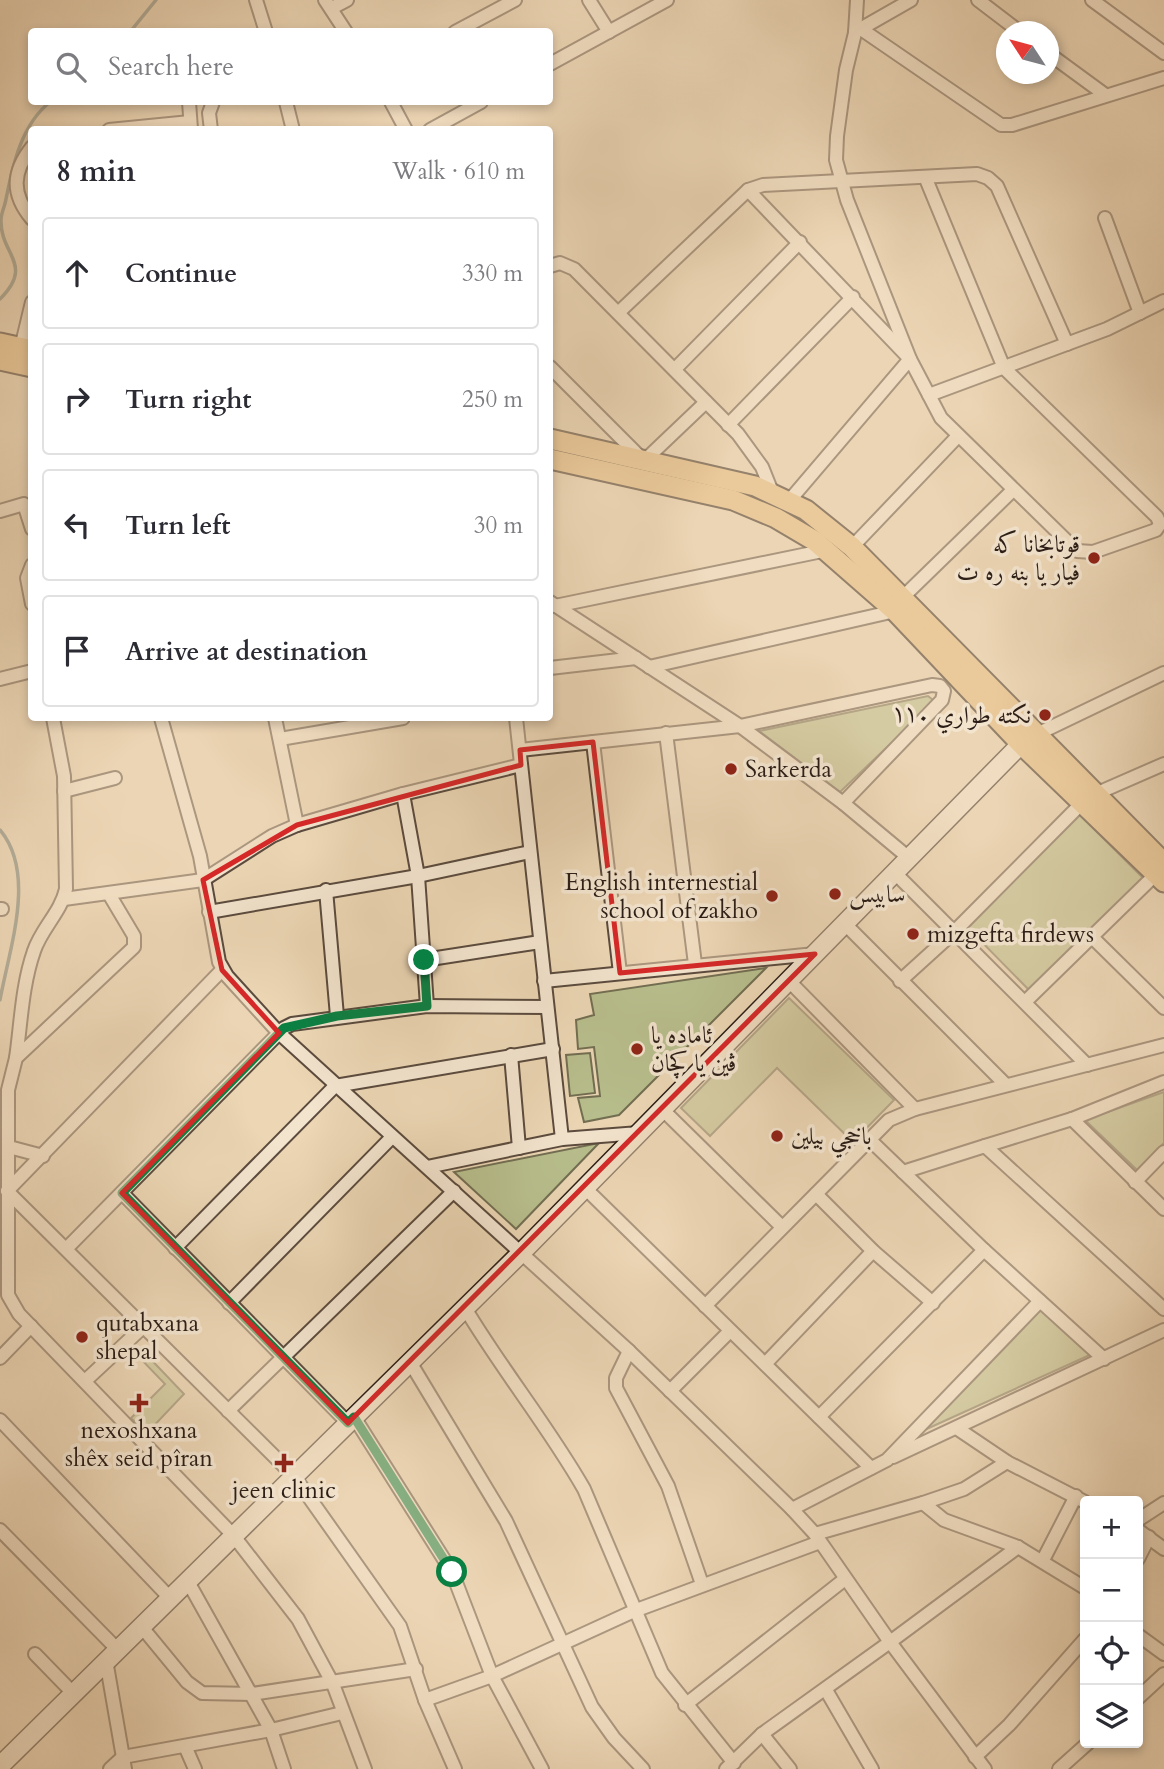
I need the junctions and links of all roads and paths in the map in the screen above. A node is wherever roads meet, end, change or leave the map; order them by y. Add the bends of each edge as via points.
1 (256, 0) edge
2 (346, 0) edge
3 (514, 0) edge
4 (589, 0) edge
5 (667, 0) edge
6 (857, 0) edge
7 (911, 0) edge
8 (978, 0) edge
9 (1092, 0) edge
10 (328, 4) edge
11 (1006, 21) edge
12 (265, 28) edge
13 (343, 28) edge
14 (462, 28) edge
15 (858, 31) junction
16 (609, 32) junction
17 (1164, 53) edge
18 (1059, 61) edge
19 (553, 62) edge
20 (1164, 78) edge
21 (1104, 94) junction
22 (189, 105) edge
23 (212, 105) edge
24 (287, 105) edge
25 (393, 105) edge
26 (476, 105) edge
27 (191, 126) edge
28 (211, 126) edge
29 (292, 126) edge
30 (404, 126) edge
31 (437, 126) edge
32 (28, 153) edge
33 (926, 179) junction
34 (839, 180) junction
35 (748, 190) junction
36 (28, 212) edge
37 (1105, 218) dead end
38 (800, 243) junction
39 (553, 265) edge
40 (853, 297) junction
41 (1164, 301) edge
42 (618, 313) junction
43 (1140, 313) junction
44 (0, 343) edge
45 (1067, 344) junction
46 (26, 349) edge
47 (911, 359) junction
48 (0, 360) edge
49 (28, 366) edge
50 (1004, 368) junction
51 (675, 369) junction
52 (553, 371) edge
53 (929, 395) junction
54 (706, 401) junction
55 (728, 425) junction
56 (958, 436) junction
57 (553, 440) edge
58 (553, 460) edge
59 (644, 461) junction
60 (1013, 490) junction
61 (781, 497) junction
62 (0, 511) edge
63 (28, 516) edge
64 (852, 547) junction
65 (827, 551) junction
66 (553, 604) edge
67 (553, 605) edge
68 (899, 605) junction
69 (636, 658) junction
70 (649, 667) junction
71 (553, 668) edge
72 (28, 672) edge
73 (1164, 673) edge
74 (0, 679) edge
75 (53, 721) edge
76 (162, 721) edge
77 (276, 721) edge
78 (364, 721) edge
79 (516, 721) edge
80 (324, 724) edge
81 (740, 726) junction
82 (666, 733) junction
83 (280, 739) junction
84 (1028, 739) junction
85 (593, 742) junction
86 (520, 750) junction
87 (1164, 764) edge
88 (522, 765) junction
89 (115, 778) dead end
90 (64, 791) junction
91 (403, 793) junction
92 (1087, 799) junction
93 (843, 803) junction
94 (297, 825) junction
95 (530, 852) junction
96 (909, 858) junction
97 (1161, 865) edge
98 (895, 873) junction
99 (418, 876) junction
100 (203, 880) junction
101 (326, 890) junction
102 (109, 894) junction
103 (64, 899) junction
104 (209, 912) junction
105 (845, 924) junction
106 (954, 932) junction
107 (1092, 937) junction
108 (540, 942) junction
109 (815, 954) junction
110 (424, 960) junction
111 (695, 964) junction
112 (222, 970) junction
113 (620, 973) junction
114 (544, 981) junction
115 (789, 981) junction
116 (900, 981) junction
117 (1026, 1002) junction
118 (427, 1006) junction
119 (547, 1007) junction
120 (1164, 1009) edge
121 (337, 1016) junction
122 (279, 1033) junction
123 (1164, 1045) edge
124 (554, 1049) junction
125 (511, 1055) junction
126 (16, 1058) junction
127 (1087, 1065) junction
128 (1164, 1083) edge
129 (1006, 1085) junction
130 (335, 1086) junction
131 (662, 1109) junction
132 (915, 1109) junction
133 (1072, 1119) junction
134 (639, 1133) junction
135 (392, 1137) junction
136 (562, 1139) junction
137 (870, 1140) junction
138 (985, 1146) junction
139 (9, 1147) junction
140 (519, 1148) junction
141 (1164, 1152) edge
142 (43, 1156) junction
143 (427, 1167) junction
144 (903, 1171) junction
145 (1135, 1182) junction
146 (585, 1188) junction
147 (7, 1191) junction
148 (454, 1191) junction
149 (122, 1193) junction
150 (816, 1194) junction
151 (3, 1207) edge
152 (1164, 1209) edge
153 (782, 1227) junction
154 (66, 1248) junction
155 (175, 1248) junction
156 (984, 1250) junction
157 (873, 1251) junction
158 (521, 1253) junction
159 (1040, 1301) junction
160 (229, 1303) junction
161 (933, 1303) junction
162 (705, 1306) junction
163 (465, 1308) junction
164 (1164, 1309) edge
165 (31, 1326) junction
166 (144, 1326) junction
167 (1164, 1330) edge
168 (730, 1331) junction
169 (629, 1351) junction
170 (0, 1358) edge
171 (1104, 1359) junction
172 (283, 1360) junction
173 (410, 1362) junction
174 (765, 1364) junction
175 (85, 1381) junction
176 (670, 1391) junction
177 (228, 1411) junction
178 (819, 1417) junction
179 (0, 1420) edge
180 (351, 1420) junction
181 (958, 1429) junction
182 (887, 1460) junction
183 (1007, 1462) junction
184 (871, 1468) junction
185 (294, 1476) junction
186 (1080, 1498) edge
187 (1080, 1501) edge
188 (923, 1503) junction
189 (1164, 1503) edge
190 (792, 1508) junction
191 (1143, 1517) edge
192 (0, 1530) edge
193 (1143, 1534) edge
194 (233, 1535) junction
195 (818, 1538) junction
196 (1018, 1547) junction
197 (1164, 1549) edge
198 (1043, 1560) junction
199 (845, 1579) junction
200 (187, 1580) junction
201 (702, 1584) junction
202 (1080, 1585) edge
203 (170, 1598) junction
204 (634, 1611) junction
205 (141, 1626) junction
206 (1143, 1639) edge
207 (890, 1642) junction
208 (565, 1644) junction
209 (1080, 1645) edge
210 (35, 1654) dead end
211 (1164, 1654) edge
212 (112, 1655) junction
213 (416, 1669) junction
214 (1164, 1674) edge
215 (492, 1676) junction
216 (333, 1684) junction
217 (825, 1690) junction
218 (73, 1693) junction
219 (1143, 1693) edge
220 (251, 1694) junction
221 (425, 1700) junction
222 (685, 1705) junction
223 (342, 1713) junction
224 (271, 1730) junction
225 (762, 1734) junction
226 (185, 1746) junction
227 (1082, 1748) edge
228 (975, 1757) junction
229 (124, 1763) edge
230 (0, 1766) edge
231 (730, 1766) edge
232 (110, 1769) edge
233 (195, 1769) edge
234 (284, 1769) edge
235 (365, 1769) edge
236 (456, 1769) edge
237 (541, 1769) edge
238 (643, 1769) edge
239 (790, 1769) edge
240 (872, 1769) edge
241 (985, 1769) edge
242 (1059, 1769) edge

1 - 12 street
2 - 10 street
3 - 14 street
4 - 16 street
5 - 16 street
6 - 15 street
7 - 15 street
8 - 11 street
9 - 17 street
10 - 13 street
15 - 21 street via 1001,125
15 - 34 street via 846,70 837,136
16 - 19 street
18 - 21 street
20 - 21 street
22 - 27 street
23 - 28 street
24 - 29 street
25 - 30 street
26 - 31 street
32 - 36 street via 15,178 16,192
33 - 34 street
33 - 45 street via 977,174 993,181
33 - 50 street
34 - 35 street
34 - 47 street
35 - 38 street
35 - 42 street
37 - 43 street
38 - 40 street
38 - 51 street
39 - 42 street via 571,267
40 - 47 street
40 - 55 street
41 - 43 street
42 - 51 street
43 - 45 street
44 - 46 main road
45 - 50 street
47 - 53 street
47 - 61 street
48 - 49 main road
50 - 53 street
50 - 60 street via 1157,517 1159,526 1093,552 1080,552
51 - 54 street
52 - 59 street
53 - 56 street
54 - 55 street
54 - 59 street
55 - 61 street
56 - 60 street
56 - 64 street
57 - 59 main road
58 - 65 main road via 733,500 776,518
59 - 61 main road
60 - 68 street
61 - 64 main road
62 - 63 street via 24,504
64 - 68 main road
65 - 66 street
65 - 68 main road
67 - 69 street
68 - 70 street
68 - 84 main road
69 - 70 street
69 - 71 street
70 - 81 street
72 - 74 street
73 - 84 street
75 - 90 street
76 - 100 street
77 - 83 street
78 - 80 street
79 - 86 street
80 - 83 street
81 - 82 street
81 - 93 street
81 - 93 street via 940,687 942,700
82 - 85 street
82 - 111 street
83 - 94 street
84 - 92 main road
84 - 96 main road
85 - 86 street
85 - 113 street
86 - 88 street
87 - 92 street
88 - 91 street
88 - 95 street
89 - 90 street
90 - 103 street
91 - 94 street
91 - 99 street
92 - 97 main road
92 - 106 street
93 - 96 street
94 - 100 street
95 - 99 street
95 - 108 street
96 - 98 main road
97 - 107 street
98 - 105 main road
98 - 106 street
99 - 101 street
99 - 110 street
100 - 102 street
100 - 104 street
101 - 104 street
101 - 121 street
102 - 103 street
102 - 126 street via 134,936 134,947
103 - 126 street via 34,949
104 - 112 street
105 - 109 main road
105 - 116 street
106 - 116 street
106 - 117 street
107 - 117 street
107 - 120 street
108 - 110 street
108 - 114 street
109 - 111 street
109 - 115 main road
110 - 118 street
111 - 113 street
112 - 122 street
112 - 142 street
113 - 114 street
114 - 119 street
115 - 131 main road
115 - 132 street
116 - 129 street
117 - 127 street
118 - 119 street
118 - 121 street
119 - 124 street
121 - 122 street via 292,1024
122 - 130 street
122 - 149 street
123 - 127 street
124 - 125 street
124 - 136 street
125 - 130 street
125 - 140 street
126 - 139 street via 8,1090
127 - 129 street
128 - 133 street
129 - 132 street
130 - 135 street
130 - 155 street
131 - 134 main road
131 - 153 street
132 - 137 street via 889,1121
133 - 138 street
133 - 145 street
134 - 136 street
134 - 146 main road
135 - 143 street
135 - 160 street
136 - 140 street
137 - 144 street
137 - 150 street
138 - 144 street
138 - 164 street
139 - 142 street
139 - 147 street
140 - 143 street
141 - 145 street
142 - 147 street
143 - 148 street
144 - 156 street
145 - 152 street
146 - 158 main road
146 - 162 street
147 - 151 street
147 - 154 street
148 - 158 street
148 - 172 street
149 - 154 street
149 - 155 street
150 - 153 street
150 - 157 street
151 - 165 street via 8,1295
153 - 162 street
154 - 166 street
155 - 160 street
156 - 159 street
156 - 161 street
157 - 161 street
157 - 174 street
158 - 163 main road
158 - 169 street
159 - 171 street
159 - 182 street
160 - 172 street
161 - 178 street
162 - 168 street
163 - 173 main road
163 - 204 street via 569,1462
165 - 170 street
165 - 175 street
166 - 175 street
166 - 177 street
167 - 171 street
168 - 174 street
168 - 176 street
169 - 176 street
169 - 201 street via 616,1388 668,1486
171 - 181 street
172 - 177 street
172 - 180 street
173 - 180 main road
173 - 208 street via 506,1521
174 - 178 street
175 - 194 street
176 - 190 street
177 - 185 street
178 - 184 street
179 - 203 street
180 - 185 main road
180 - 215 street via 452,1572
181 - 182 street
181 - 183 street
182 - 184 street
183 - 186 street
183 - 188 street via 975,1484
184 - 190 street
185 - 194 main road
185 - 213 street via 400,1626
187 - 198 street
188 - 195 street
188 - 196 street via 944,1520
189 - 191 street
190 - 195 street
192 - 212 street
193 - 197 street
194 - 200 main road
194 - 216 street via 298,1619
195 - 199 street
195 - 201 street
196 - 198 street
196 - 207 street
198 - 202 street
199 - 207 street
199 - 222 street
200 - 203 main road
200 - 220 street
201 - 204 street
203 - 205 main road
204 - 208 street
204 - 222 street via 662,1673
205 - 212 main road
205 - 220 street via 187,1682 202,1693
206 - 211 street
207 - 217 street
207 - 228 street
208 - 215 street
208 - 238 street via 592,1707
209 - 228 street
210 - 218 street
212 - 218 main road
212 - 229 street
213 - 216 street
213 - 221 street
214 - 219 street
215 - 221 street
215 - 237 street
216 - 220 street
216 - 223 street
217 - 225 street
217 - 240 street
218 - 230 main road
220 - 224 street
221 - 236 street
222 - 231 street
223 - 224 street
223 - 235 street
224 - 226 street
224 - 234 street
225 - 231 street
225 - 239 street
226 - 229 street
226 - 233 street
227 - 242 street
228 - 241 street
229 - 232 street

